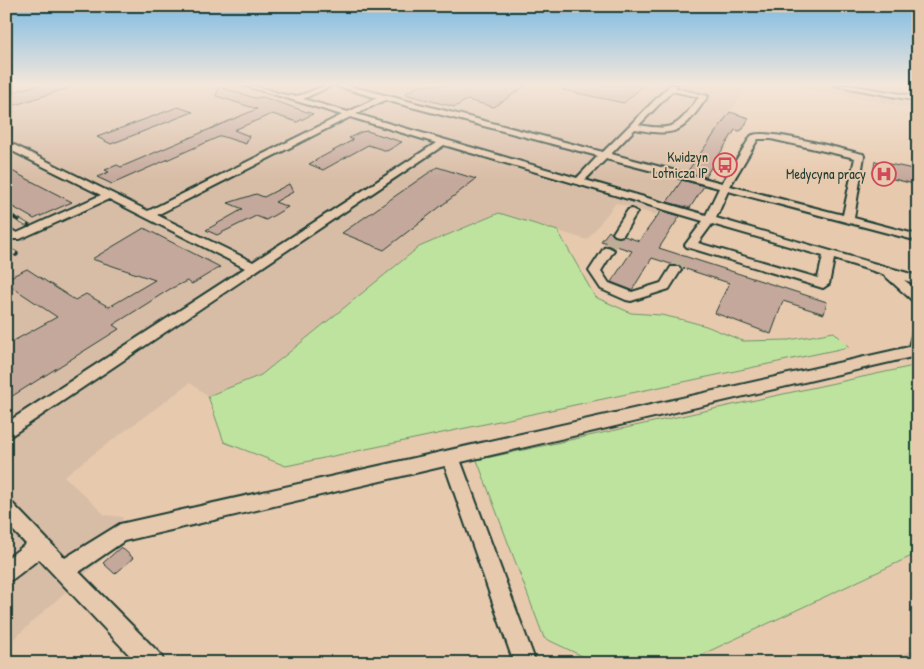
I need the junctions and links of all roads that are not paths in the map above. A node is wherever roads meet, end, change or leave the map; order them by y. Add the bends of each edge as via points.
1 (348, 116) edge
2 (354, 116) edge
3 (454, 116) edge
4 (643, 116) edge
5 (688, 116) edge
6 (633, 126) junction
7 (443, 142) junction
8 (6, 144) edge
9 (604, 157) junction
10 (578, 182) junction
11 (724, 188) junction
12 (108, 196) junction
13 (632, 212) dead end
14 (148, 215) junction
15 (848, 219) junction
16 (709, 220) junction
17 (6, 230) edge
18 (619, 233) tunnel mouth
19 (918, 238) edge
20 (608, 250) tunnel mouth
21 (829, 254) junction
22 (254, 268) junction
23 (675, 270) tunnel mouth
24 (885, 270) junction
25 (918, 280) edge
26 (918, 298) edge
27 (918, 334) edge
28 (917, 351) edge
29 (6, 432) edge
30 (450, 457) junction
31 (6, 510) edge
32 (40, 546) junction
33 (63, 571) junction
34 (6, 572) edge
35 (153, 663) edge
36 (525, 663) edge

1 - 14 lane
2 - 7 lane
3 - 9 lane
4 - 6 lane
5 - 6 lane via 679,128 668,132
6 - 9 lane
7 - 10 lane
7 - 22 lane
8 - 12 lane
9 - 10 lane
9 - 11 lane
10 - 16 lane
11 - 15 lane
11 - 15 lane via 755,136 771,136 860,156
11 - 16 lane
12 - 14 lane
12 - 17 lane via 16,236
13 - 18 lane
14 - 22 lane
15 - 19 lane
16 - 21 lane
16 - 21 lane via 687,249 823,284
20 - 23 lane via 595,271 605,286 631,297 665,286
21 - 24 lane
22 - 29 lane
24 - 25 lane
24 - 26 lane
27 - 28 lane
28 - 30 lane
30 - 33 lane via 120,533
30 - 36 lane
31 - 32 lane
32 - 33 lane
32 - 34 lane
33 - 35 lane

